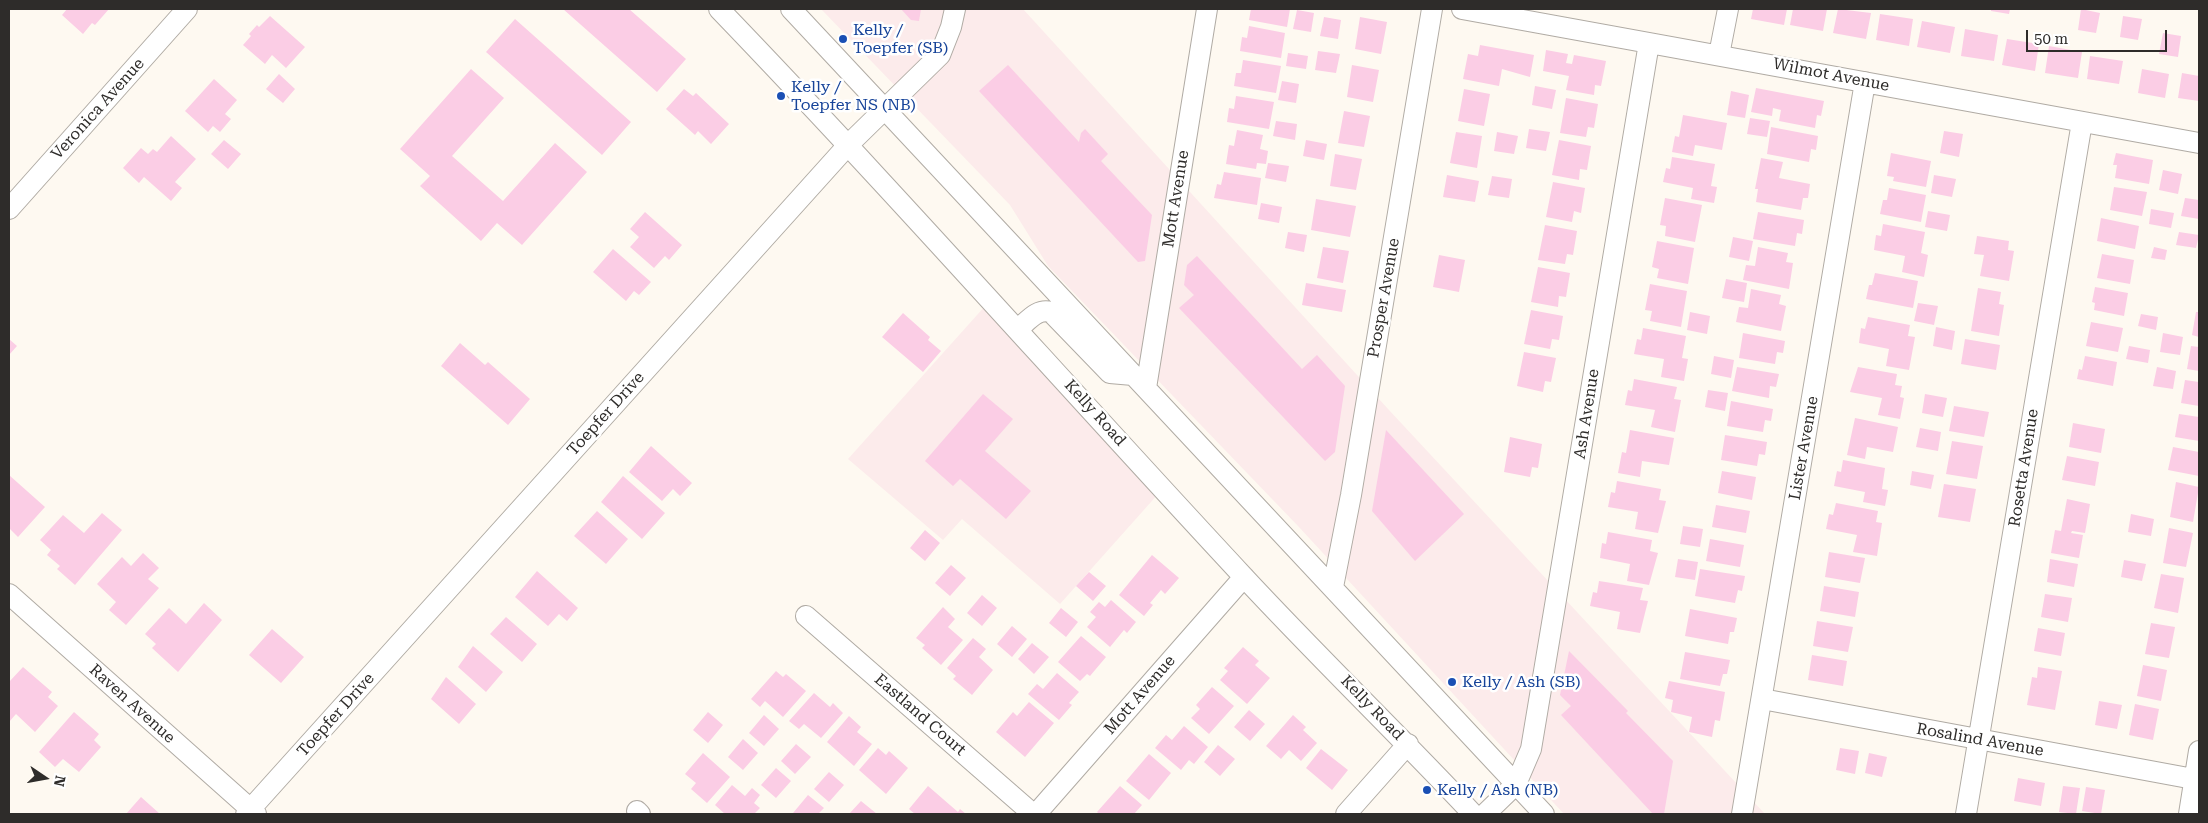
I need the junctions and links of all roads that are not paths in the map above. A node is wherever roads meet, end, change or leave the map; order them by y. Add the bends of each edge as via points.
1 (187, 9) edge
2 (719, 9) edge
3 (791, 9) edge
4 (956, 9) edge
5 (1207, 9) edge
6 (1432, 9) edge
7 (1462, 9) edge
8 (1728, 9) edge
9 (1649, 42) junction
10 (1719, 55) junction
11 (1866, 82) junction
12 (886, 108) junction
13 (2082, 122) junction
14 (2199, 143) edge
15 (849, 144) junction
16 (9, 209) edge
17 (1018, 329) junction
18 (1140, 382) junction
19 (1244, 577) junction
20 (1333, 587) junction
21 (9, 594) edge
22 (806, 616) dead end
23 (1762, 699) junction
24 (1980, 739) junction
25 (1408, 744) junction
26 (2199, 751) edge
27 (2197, 779) edge
28 (1516, 784) junction
29 (251, 813) edge
30 (1035, 814) edge
31 (1346, 814) edge
32 (1473, 814) edge
33 (1485, 814) edge
34 (1544, 814) edge
35 (1742, 814) edge
36 (1966, 814) edge
37 (2189, 814) edge

1 - 16 street, Veronica Avenue
2 - 15 street, Kelly Road
3 - 12 street
4 - 12 street, Toepfer Drive via 940,55
5 - 18 street, Mott Avenue
6 - 20 street, Prosper Avenue
7 - 9 street, Wilmot Avenue
8 - 10 street
9 - 10 street, Wilmot Avenue
9 - 28 street, Ash Avenue via 1531,749
10 - 11 street, Wilmot Avenue
11 - 13 street, Wilmot Avenue
11 - 23 street, Lister Avenue
12 - 15 street, Toepfer Drive
12 - 18 street
13 - 14 street, Wilmot Avenue
13 - 24 street, Rosetta Avenue
15 - 17 street, Kelly Road
15 - 29 street, Toepfer Drive
17 - 18 street via 1036,313 1051,312 1110,373
17 - 19 street, Kelly Road
18 - 20 street
19 - 25 street, Kelly Road
19 - 30 street, Mott Avenue
20 - 28 street
21 - 29 street, Raven Avenue
22 - 30 street, Eastland Court
23 - 24 street, Rosalind Avenue
23 - 35 street, Lister Avenue
24 - 27 street, Rosalind Avenue
24 - 36 street, Rosetta Avenue
25 - 31 street
25 - 32 street, Kelly Road
26 - 27 street
27 - 37 street
28 - 33 street
28 - 34 street

